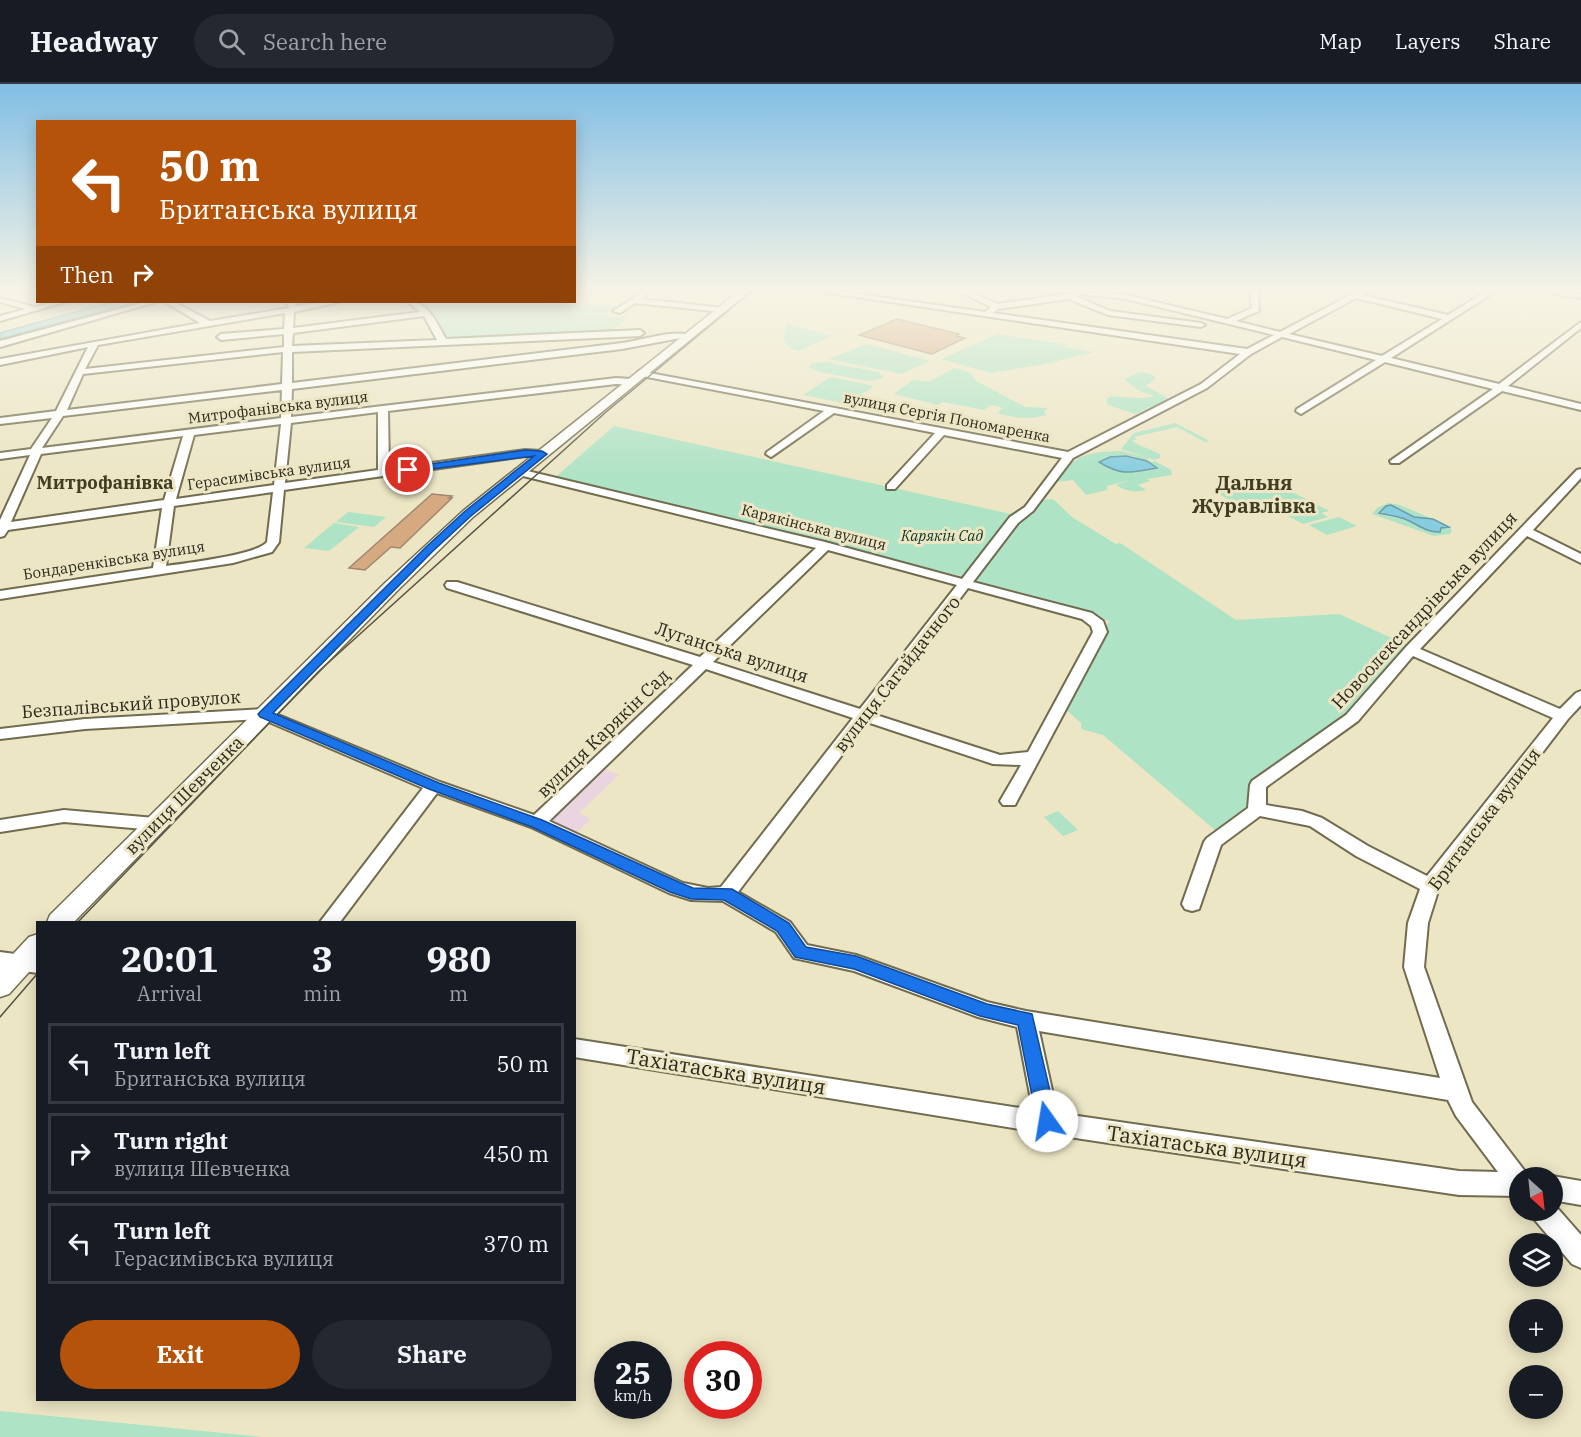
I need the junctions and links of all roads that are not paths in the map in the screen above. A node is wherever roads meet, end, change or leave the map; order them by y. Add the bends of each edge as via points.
1 (11, 354) edge
2 (36, 354) edge
3 (89, 354) edge
4 (243, 354) edge
5 (290, 354) edge
6 (552, 354) edge
7 (665, 354) edge
8 (1245, 354) edge
9 (1360, 354) edge
10 (1392, 354) edge
11 (1543, 354) edge
12 (16, 358) junction
13 (1383, 360) junction
14 (0, 362) edge
15 (79, 372) junction
16 (642, 373) junction
17 (631, 382) junction
18 (288, 385) junction
19 (1500, 388) junction
20 (1581, 407) edge
21 (383, 410) junction
22 (832, 410) junction
23 (1301, 411) dead end
24 (61, 412) junction
25 (0, 421) edge
26 (286, 422) junction
27 (942, 431) junction
28 (189, 434) junction
29 (36, 452) junction
30 (771, 453) dead end
31 (542, 454) junction
32 (0, 456) edge
33 (1069, 456) junction
34 (1395, 461) dead end
35 (1581, 471) edge
36 (519, 472) junction
37 (384, 473) junction
38 (278, 487) junction
39 (891, 487) dead end
40 (169, 502) junction
41 (1, 529) edge
42 (1526, 531) junction
43 (825, 546) junction
44 (1581, 559) edge
45 (159, 569) junction
46 (967, 583) junction
47 (452, 585) dead end
48 (0, 595) edge
49 (1411, 650) junction
50 (703, 663) junction
51 (1581, 696) edge
52 (264, 714) junction
53 (864, 716) junction
54 (1562, 716) junction
55 (0, 734) edge
56 (1034, 756) junction
57 (434, 786) junction
58 (1009, 801) dead end
59 (1257, 810) junction
60 (537, 823) junction
61 (155, 824) junction
62 (0, 826) edge
63 (1430, 886) junction
64 (726, 894) junction
65 (1192, 904) dead end
66 (60, 921) edge
67 (330, 921) edge
68 (36, 946) edge
69 (19, 963) edge
70 (0, 986) edge
71 (1026, 1020) junction
72 (576, 1048) edge
73 (1456, 1091) junction
74 (1047, 1121) junction
75 (1509, 1168) edge
76 (1509, 1183) edge
77 (1563, 1190) edge
78 (1581, 1193) edge
79 (1552, 1221) edge
80 (1581, 1255) edge

1 - 12 street
2 - 12 street
3 - 15 street
4 - 15 street
5 - 18 street
6 - 18 street
7 - 16 main road, вулиця Шевченка
8 - 33 street via 1204,386
9 - 13 street
10 - 13 street
11 - 19 street
12 - 14 street
13 - 19 street
13 - 23 street
15 - 24 street
16 - 17 main road, вулиця Шевченка
16 - 22 street, вулиця Сергія Пономаренка
17 - 21 street, Митрофанівська вулиця via 604,382
17 - 31 main road, вулиця Шевченка
18 - 24 street
18 - 26 street
19 - 20 street
19 - 34 street
21 - 26 street, Митрофанівська вулиця
21 - 37 street
22 - 27 street, вулиця Сергія Пономаренка
22 - 30 street
24 - 25 street
24 - 29 street
26 - 28 street, Митрофанівська вулиця
26 - 38 street
27 - 33 street, вулиця Сергія Пономаренка
27 - 39 street
28 - 29 street, Митрофанівська вулиця
28 - 40 street
29 - 32 street, Митрофанівська вулиця
29 - 41 street
31 - 36 main road, вулиця Шевченка
31 - 37 street, Герасимівська вулиця via 525,453
33 - 46 street, вулиця Сагайдачного
35 - 42 street, Новоолександрівська вулиця
36 - 43 street, Карякінська вулиця
36 - 52 main road, вулиця Шевченка via 430,549
37 - 38 street, Герасимівська вулиця
38 - 40 street, Герасимівська вулиця
38 - 45 street, Бондаренківська вулиця via 273,542 268,549 233,559
40 - 41 street, Герасимівська вулиця
40 - 45 street
42 - 44 street
42 - 49 street, Новоолександрівська вулиця
43 - 46 street, Карякінська вулиця
43 - 50 street, вулиця Карякін Сад
45 - 48 street, Бондаренківська вулиця
46 - 53 street, вулиця Сагайдачного
46 - 56 street, Карякінська вулиця via 1087,616 1098,624 1100,632
47 - 50 street, Луганська вулиця
49 - 54 street
49 - 59 street, Новоолександрівська вулиця via 1352,718 1258,786
50 - 53 street, Луганська вулиця
50 - 60 street, вулиця Карякін Сад
51 - 54 street, Британська вулиця
52 - 55 street, Безпалівський провулок via 85,724
52 - 57 street
52 - 61 main road, вулиця Шевченка
53 - 56 street, Луганська вулиця via 999,760
53 - 64 street, вулиця Сагайдачного
54 - 63 street, Британська вулиця
56 - 58 street
57 - 60 street
57 - 67 street
59 - 63 street via 1316,822
59 - 65 street via 1213,842
60 - 64 street via 691,893
61 - 62 street via 64,816
61 - 66 main road, вулиця Шевченка
63 - 73 street, Британська вулиця via 1418,923 1414,967
64 - 71 street via 783,927 801,952 856,963 986,1011
68 - 69 main road
69 - 70 main road
71 - 73 street
71 - 74 street
72 - 74 street, Тахіатаська вулиця
73 - 75 street, Британська вулиця via 1464,1109
74 - 76 street, Тахіатаська вулиця via 1459,1184
77 - 78 street
79 - 80 street

